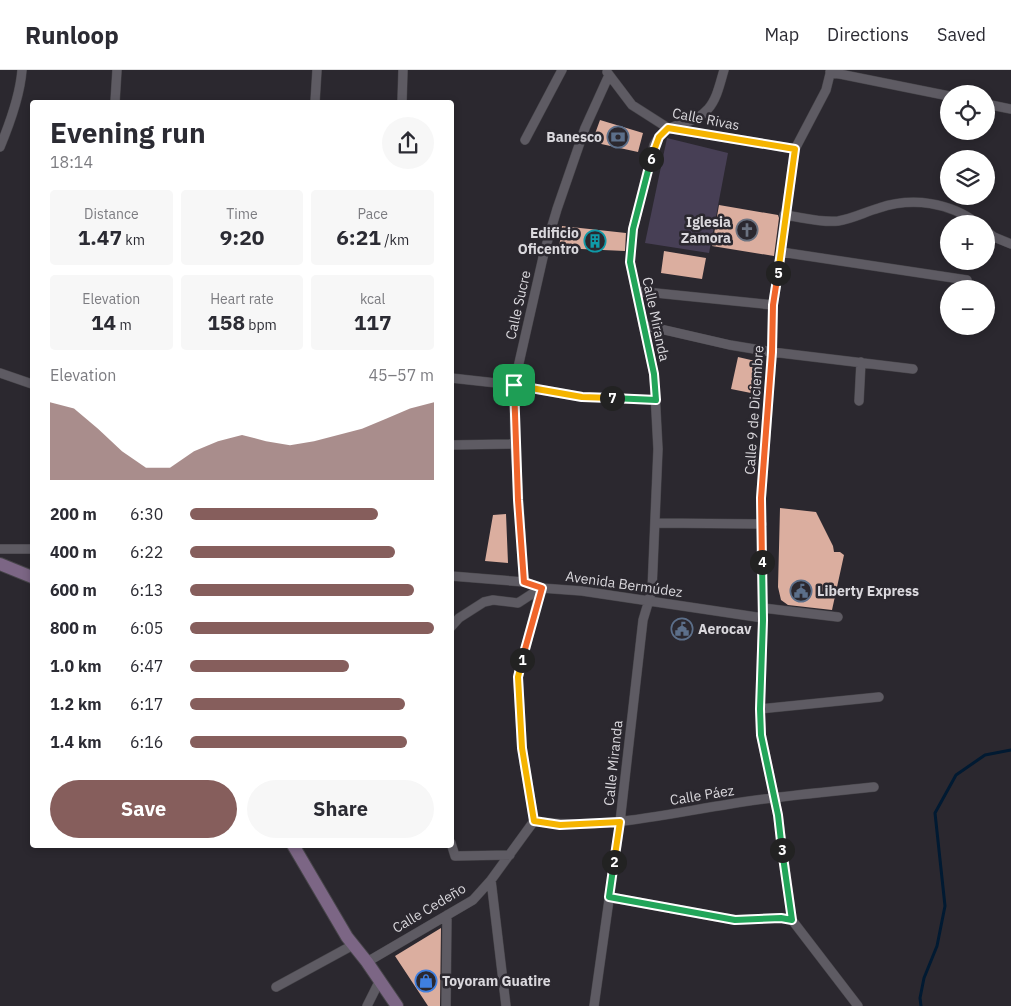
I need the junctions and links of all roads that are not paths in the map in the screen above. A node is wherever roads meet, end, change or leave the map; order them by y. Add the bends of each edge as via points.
1 (22, 70) edge
2 (117, 70) edge
3 (317, 70) edge
4 (403, 70) edge
5 (562, 70) edge
6 (724, 70) edge
7 (831, 71) edge
8 (608, 73) edge
9 (940, 94) edge
10 (115, 100) edge
11 (315, 100) edge
12 (402, 100) edge
13 (995, 106) edge
14 (1011, 109) edge
15 (668, 128) junction
16 (525, 140) dead end
17 (0, 147) edge
18 (795, 149) junction
19 (784, 215) junction
20 (964, 215) edge
21 (995, 237) edge
22 (1011, 244) edge
23 (781, 252) junction
24 (967, 280) dead end
25 (636, 291) junction
26 (773, 305) junction
27 (643, 325) junction
28 (772, 352) junction
29 (861, 362) junction
30 (913, 368) dead end
31 (0, 374) edge
32 (454, 378) edge
33 (30, 383) edge
34 (514, 385) junction
35 (656, 400) junction
36 (859, 401) dead end
37 (515, 444) junction
38 (454, 445) edge
39 (656, 523) junction
40 (762, 524) junction
41 (0, 549) edge
42 (30, 549) edge
43 (0, 564) edge
44 (30, 576) edge
45 (454, 576) edge
46 (524, 582) junction
47 (542, 588) junction
48 (648, 602) junction
49 (763, 608) junction
50 (838, 617) dead end
51 (763, 618) junction
52 (454, 624) edge
53 (879, 697) dead end
54 (760, 709) junction
55 (874, 787) dead end
56 (774, 797) junction
57 (534, 821) junction
58 (620, 822) junction
59 (295, 848) edge
60 (453, 848) edge
61 (510, 855) junction
62 (491, 880) junction
63 (609, 897) junction
64 (447, 915) junction
65 (792, 920) junction
66 (353, 945) junction
67 (367, 962) junction
68 (380, 980) junction
69 (276, 987) dead end
70 (368, 1006) edge
71 (397, 1006) edge
72 (446, 1006) edge
73 (506, 1006) edge
74 (594, 1006) edge
75 (858, 1006) edge

1 - 17 street via 14,109
2 - 10 street
3 - 11 street
4 - 12 street
5 - 16 street
6 - 15 street via 707,111
7 - 9 street
7 - 18 street, Calle 9 de Diciembre via 826,90
8 - 15 street, Calle Rivas via 632,105
8 - 34 street, Calle Sucre via 585,128 544,253
13 - 14 street
15 - 18 street, Calle Rivas
15 - 25 street, Calle Miranda via 654,145 633,229 630,262
18 - 19 street, Calle 9 de Diciembre
19 - 20 street via 839,221 881,207 913,202 940,204
19 - 23 street, Calle 9 de Diciembre
21 - 22 street
23 - 24 street
23 - 26 street, Calle 9 de Diciembre
25 - 26 street
25 - 27 street, Calle Miranda
26 - 28 street, Calle 9 de Diciembre
27 - 28 street
27 - 35 street, Calle Miranda
28 - 29 street
28 - 40 street, Calle 9 de Diciembre via 761,498
29 - 30 street
29 - 36 street
31 - 33 street
32 - 34 street
34 - 35 street via 582,397
34 - 37 street, Calle Sucre
35 - 39 street, Calle Miranda
37 - 38 street
37 - 46 street, Calle Sucre
39 - 40 street
39 - 48 street, Calle Miranda via 652,590
40 - 49 street, Calle 9 de Diciembre
41 - 42 street
43 - 44 main road
45 - 46 street, Avenida Bermúdez
46 - 47 street, Avenida Bermúdez
47 - 48 street, Avenida Bermúdez
47 - 52 street via 518,603 484,602
47 - 57 street via 518,677 522,748
48 - 51 street, Avenida Bermúdez
48 - 58 street, Calle Miranda via 643,620
49 - 50 street
49 - 51 street, Calle 9 de Diciembre
51 - 54 street, Calle 9 de Diciembre
53 - 54 street
54 - 56 street, Calle 9 de Diciembre via 761,735
55 - 56 street, Calle Páez
56 - 58 street, Calle Páez
56 - 65 street, Calle 9 de Diciembre
57 - 58 street, Calle Páez via 560,825
57 - 61 street, Calle Cedeño
58 - 63 street, Calle Miranda
59 - 66 main road
60 - 61 street via 455,856
61 - 62 street, Calle Cedeño
62 - 64 street, Calle Cedeño via 473,900
62 - 73 street
63 - 65 street via 735,920
63 - 74 street, Calle Miranda
64 - 67 street, Calle Cedeño
64 - 72 street
65 - 75 street, Calle 9 de Diciembre
66 - 67 main road
66 - 69 street
67 - 68 main road
68 - 70 street
68 - 71 main road

